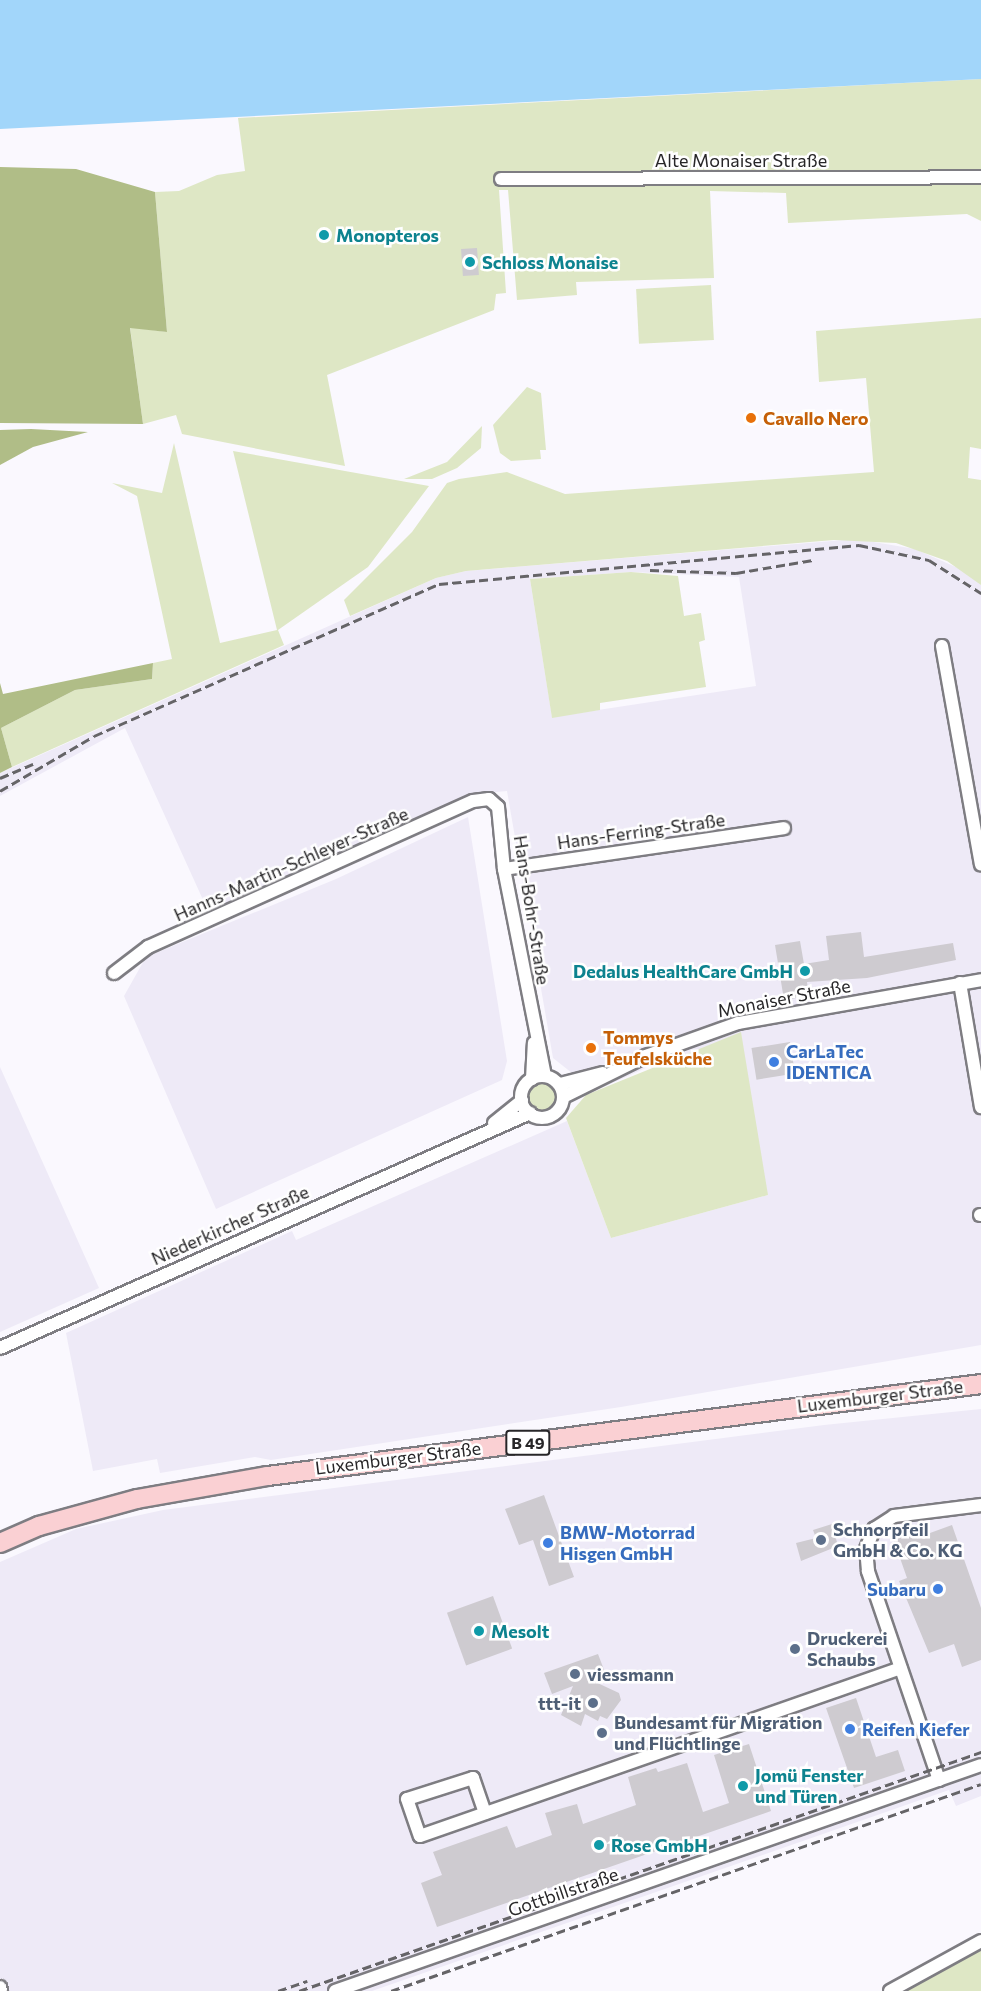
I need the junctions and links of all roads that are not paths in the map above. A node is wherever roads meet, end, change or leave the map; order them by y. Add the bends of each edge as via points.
1 (981, 177) edge
2 (501, 179) dead end
3 (942, 646) dead end
4 (489, 799) joint
5 (784, 828) dead end
6 (981, 865) edge
7 (504, 869) junction
8 (114, 973) dead end
9 (981, 980) edge
10 (960, 983) junction
11 (534, 1030) junction
12 (622, 1069) junction
13 (545, 1076) junction
14 (531, 1078) junction
15 (560, 1084) junction
16 (563, 1097) junction
17 (522, 1100) junction
18 (981, 1107) edge
19 (530, 1113) junction
20 (475, 1135) junction
21 (0, 1348) edge
22 (981, 1384) edge
23 (981, 1505) edge
24 (0, 1543) edge
25 (902, 1668) junction
26 (981, 1765) edge
27 (939, 1780) junction
28 (485, 1813) junction
29 (981, 1941) edge
30 (335, 1991) edge
31 (890, 1991) edge

1 - 2 street, Alte Monaiser Straße
3 - 6 street
4 - 7 street, Hans-Bohr-Straße via 498,807
4 - 8 street, Hanns-Martin-Schleyer-Straße via 473,801 148,947
5 - 7 street, Hans-Ferring-Straße
7 - 11 street, Hans-Bohr-Straße
9 - 10 street, Monaiser Straße
10 - 12 street, Monaiser Straße via 738,1023 696,1035
10 - 18 street
11 - 13 street, Hans-Bohr-Straße
11 - 14 street, Hans-Bohr-Straße
12 - 15 street, Monaiser Straße
12 - 16 street, Monaiser Straße
13 - 14 street
13 - 15 street
14 - 17 street
15 - 16 street
16 - 19 street via 554,1114
17 - 19 street
17 - 20 street, Niederkircher Straße
19 - 20 street, Niederkircher Straße
20 - 21 street, Niederkircher Straße
22 - 24 main road, Luxemburger Straße / B 49 via 279,1474 137,1499 39,1526
23 - 25 street via 894,1516 874,1529 869,1539 868,1571
25 - 27 street
25 - 28 street
26 - 27 street, Gottbillstraße
27 - 30 street, Gottbillstraße
28 - 28 street via 420,1836 407,1799 473,1778
29 - 31 street

